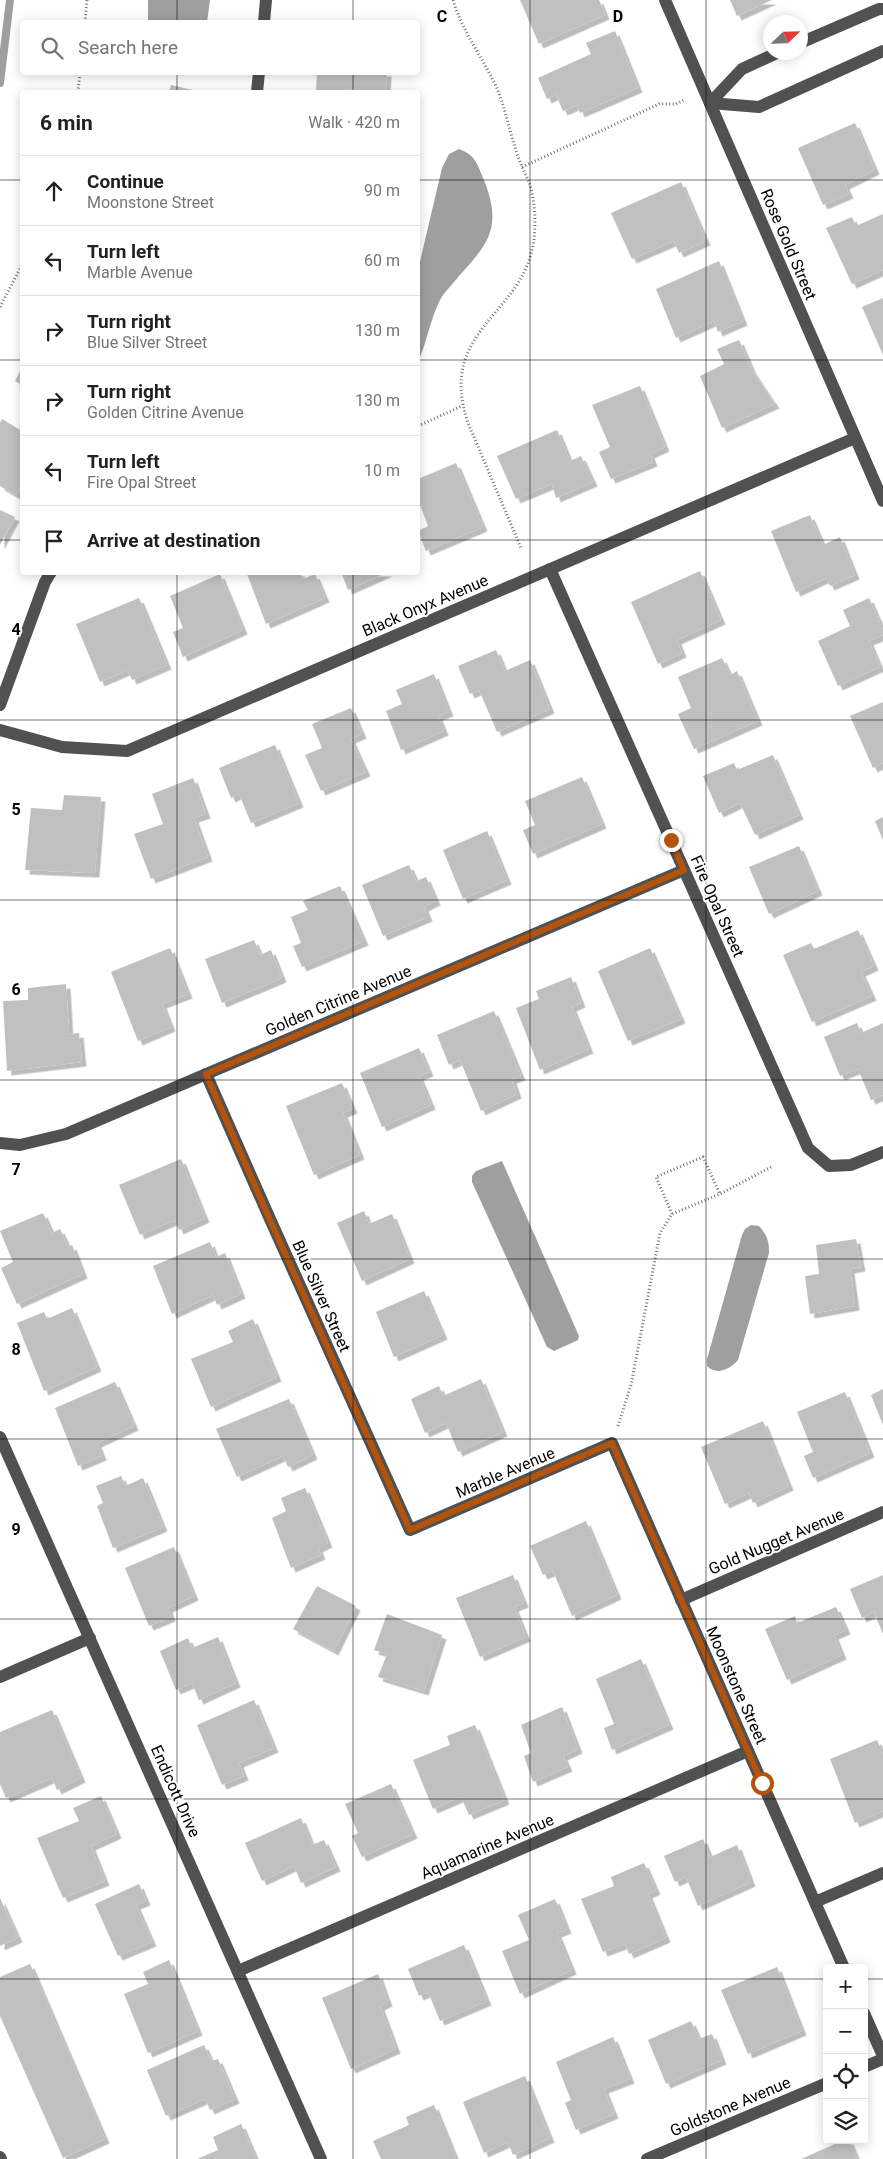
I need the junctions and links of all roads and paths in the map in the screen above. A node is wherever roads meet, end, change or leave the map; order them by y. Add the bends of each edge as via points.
1 (87, 0) edge
2 (266, 0) edge
3 (454, 0) edge
4 (665, 0) edge
5 (883, 9) edge
6 (85, 20) edge
7 (264, 20) edge
8 (808, 40) edge
9 (883, 51) edge
10 (763, 59) edge
11 (80, 75) edge
12 (259, 75) edge
13 (78, 90) edge
14 (257, 90) edge
15 (684, 100) dead end
16 (710, 103) junction
17 (522, 167) junction
18 (20, 269) edge
19 (0, 307) edge
20 (462, 406) junction
21 (420, 425) edge
22 (855, 438) junction
23 (883, 500) edge
24 (521, 548) dead end
25 (550, 569) junction
26 (49, 575) edge
27 (0, 705) edge
28 (0, 730) edge
29 (684, 870) junction
30 (206, 1074) junction
31 (0, 1143) edge
32 (883, 1152) edge
33 (773, 1166) dead end
34 (720, 1194) junction
35 (672, 1214) junction
36 (0, 1437) edge
37 (612, 1443) junction
38 (883, 1512) edge
39 (410, 1530) joint
40 (681, 1600) junction
41 (90, 1638) junction
42 (0, 1677) edge
43 (748, 1751) junction
44 (883, 1874) edge
45 (815, 1902) junction
46 (842, 1964) edge
47 (238, 1972) junction
48 (868, 2022) edge
49 (883, 2056) edge
50 (883, 2059) edge
51 (868, 2065) edge
52 (823, 2085) edge
53 (321, 2159) edge
54 (647, 2159) edge

1 - 6 path
2 - 7 street
3 - 17 path via 469,38 494,83
4 - 16 street, Rose Gold Street
5 - 8 street
9 - 16 street via 758,106
10 - 16 street via 742,69
11 - 13 path
12 - 14 street
15 - 17 path via 676,104 659,104
16 - 22 street, Rose Gold Street
17 - 20 path via 534,211 534,240 512,293 472,340 462,370
18 - 19 path
20 - 21 path
20 - 24 path
22 - 23 street, Rose Gold Street
22 - 25 street, Black Onyx Avenue
25 - 28 street, Black Onyx Avenue via 127,751 62,747
25 - 29 street, Fire Opal Street
26 - 27 street
29 - 30 street, Golden Citrine Avenue
29 - 32 street, Fire Opal Street via 808,1148 829,1166 851,1165
30 - 31 street, Golden Citrine Avenue via 66,1134 20,1145
30 - 39 street, Blue Silver Street
33 - 34 path
34 - 35 path
34 - 35 path via 703,1157 656,1177
35 - 37 path via 660,1233 631,1385
36 - 41 street, Endicott Drive
37 - 39 street, Marble Avenue
37 - 40 street, Moonstone Street
38 - 40 street, Gold Nugget Avenue
40 - 43 street, Moonstone Street
41 - 42 street
41 - 47 street, Endicott Drive
43 - 45 street, Moonstone Street
43 - 47 street, Aquamarine Avenue
44 - 45 street
45 - 46 street, Moonstone Street
47 - 53 street, Endicott Drive
48 - 49 street
50 - 51 street
52 - 54 street, Goldstone Avenue

